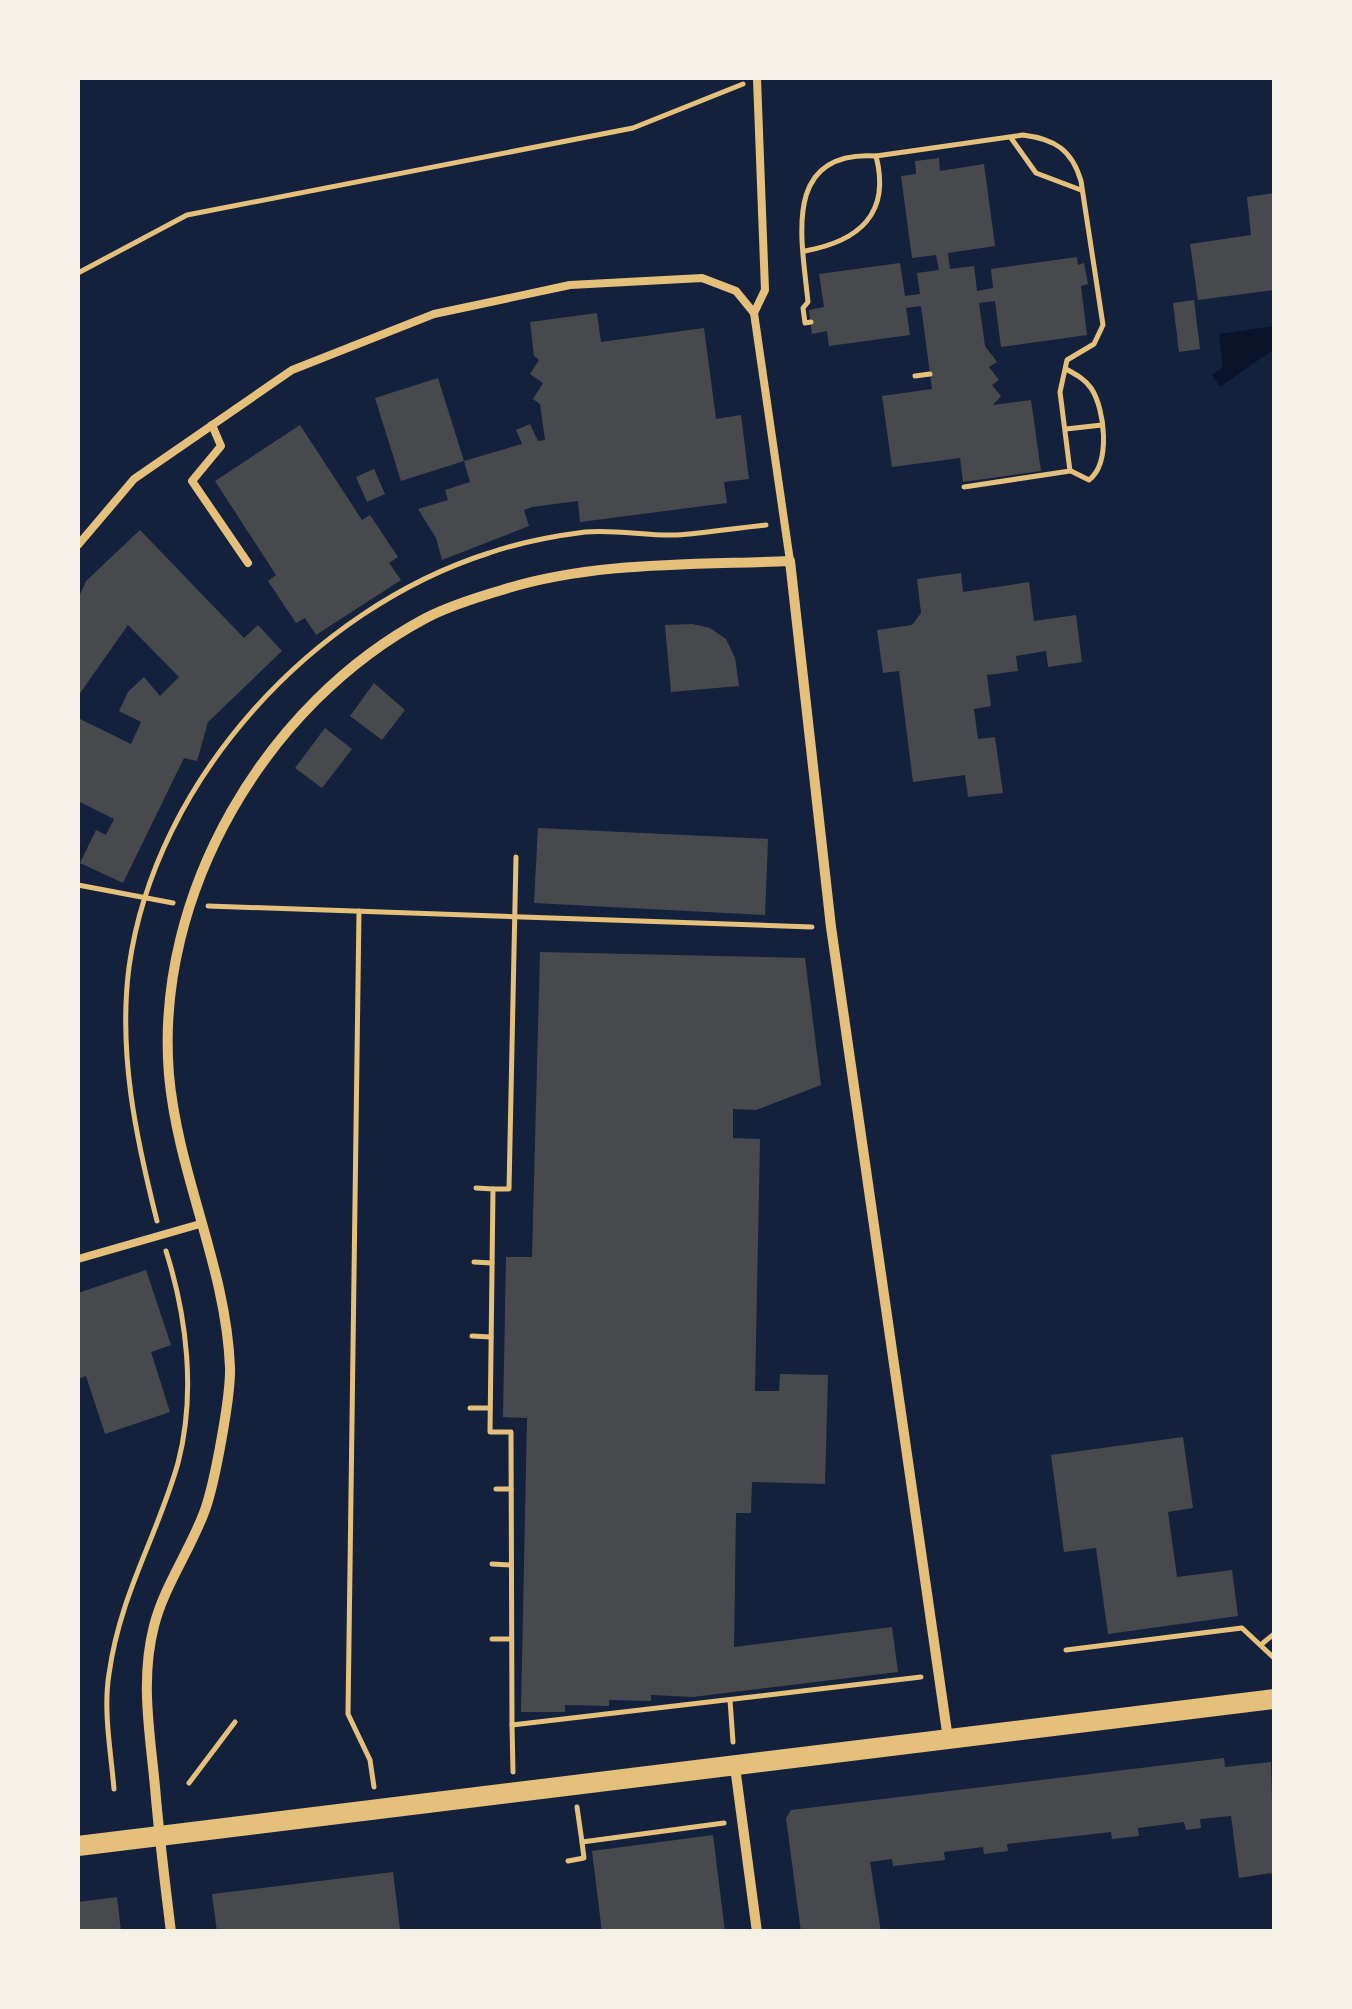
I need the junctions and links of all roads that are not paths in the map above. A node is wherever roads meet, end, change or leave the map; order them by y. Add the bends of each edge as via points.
1 (756, 79) edge
2 (754, 314) junction
3 (212, 424) junction
4 (78, 545) edge
5 (790, 561) junction
6 (248, 562) dead end
7 (200, 1224) junction
8 (78, 1260) edge
9 (1274, 1699) edge
10 (948, 1740) junction
11 (735, 1767) junction
12 (158, 1835) junction
13 (78, 1846) edge
14 (171, 1932) edge
15 (757, 1932) edge

1 - 2 lane via 765,290
2 - 3 lane via 736,291 702,278 570,285 434,314 292,370
2 - 5 lane
3 - 4 lane via 134,479
3 - 6 lane via 220,446 192,481
5 - 7 street via 582,572 506,588 426,618 338,679 284,737 215,840 187,906 171,989 169,1074
5 - 10 street via 831,927
7 - 8 lane
7 - 12 street via 219,1282 230,1371 207,1506 154,1625 145,1706
9 - 10 main road
10 - 11 main road
11 - 12 main road
11 - 15 street
12 - 13 main road
12 - 14 street

